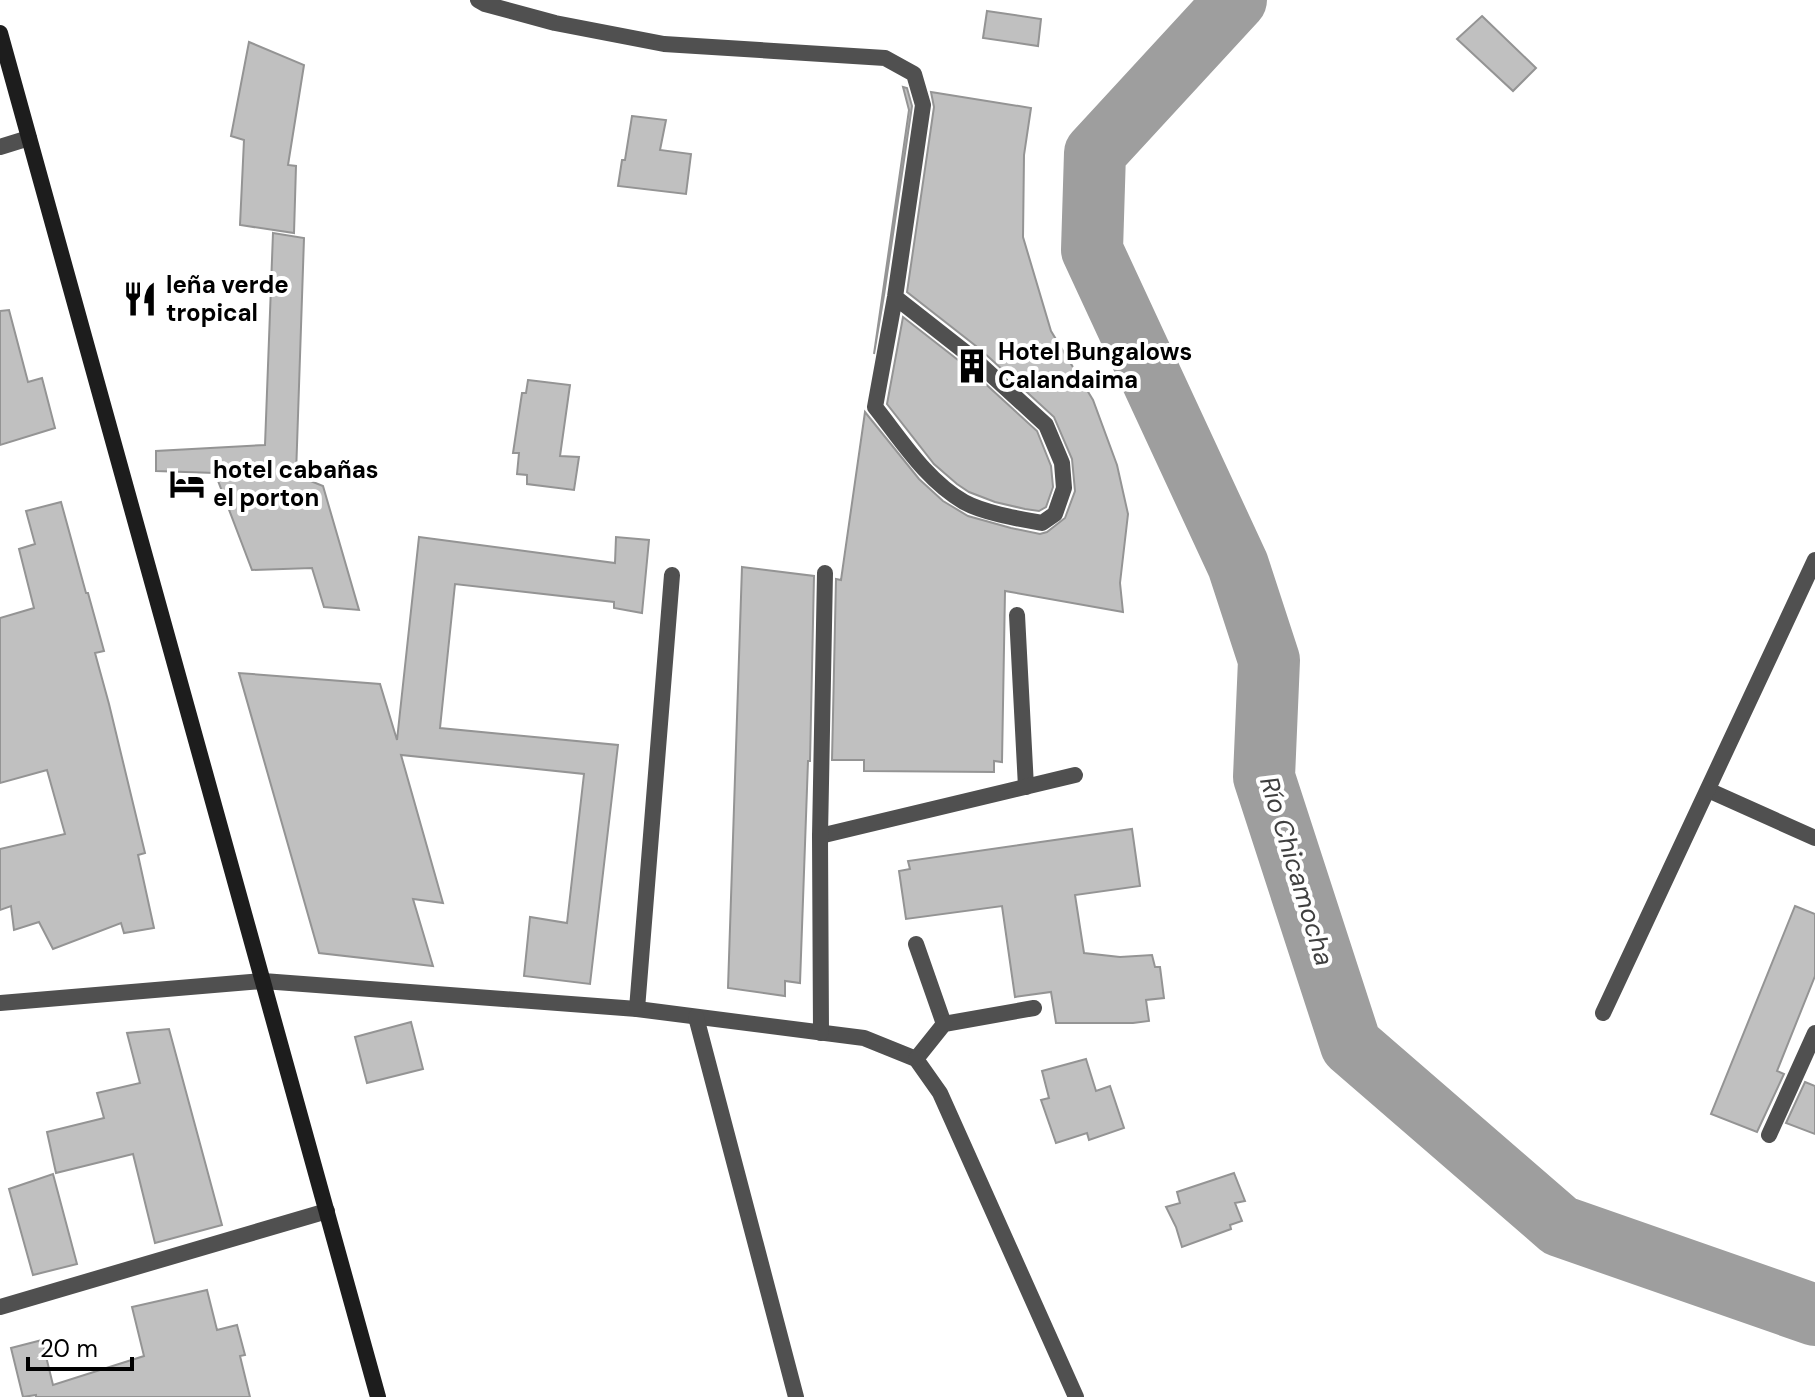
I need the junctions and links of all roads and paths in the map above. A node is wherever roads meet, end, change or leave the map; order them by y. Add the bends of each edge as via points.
1 (478, 0) edge
2 (0, 33) edge
3 (29, 138) junction
4 (0, 147) edge
5 (895, 297) junction
6 (1815, 560) edge
7 (825, 573) dead end
8 (672, 575) dead end
9 (1017, 615) dead end
10 (1075, 775) dead end
11 (1026, 787) junction
12 (1708, 790) junction
13 (820, 836) junction
14 (1815, 838) edge
15 (916, 944) dead end
16 (263, 981) junction
17 (0, 1003) edge
18 (1034, 1008) dead end
19 (637, 1009) junction
20 (1603, 1013) dead end
21 (696, 1017) junction
22 (944, 1024) junction
23 (821, 1033) junction
24 (1815, 1033) edge
25 (916, 1059) junction
26 (1769, 1135) dead end
27 (327, 1211) junction
28 (0, 1307) edge
29 (378, 1397) edge
30 (796, 1397) edge
31 (1076, 1397) edge

1 - 5 street via 555,23 664,44 885,58 914,74 923,105
2 - 3 main road
3 - 4 street
3 - 16 main road
5 - 5 street via 875,407 931,477 966,503 1042,523 1055,514 1064,488 1062,463 1046,425
6 - 12 street
7 - 13 street
8 - 19 street
9 - 11 street
10 - 11 street
11 - 13 street
12 - 14 street
12 - 20 street
13 - 23 street
15 - 22 street
16 - 17 street
16 - 19 street
16 - 27 main road
18 - 22 street
19 - 21 street
21 - 23 street
21 - 30 street
22 - 25 street
23 - 25 street via 864,1038
24 - 26 street
25 - 31 street via 940,1093
27 - 28 street
27 - 29 main road

